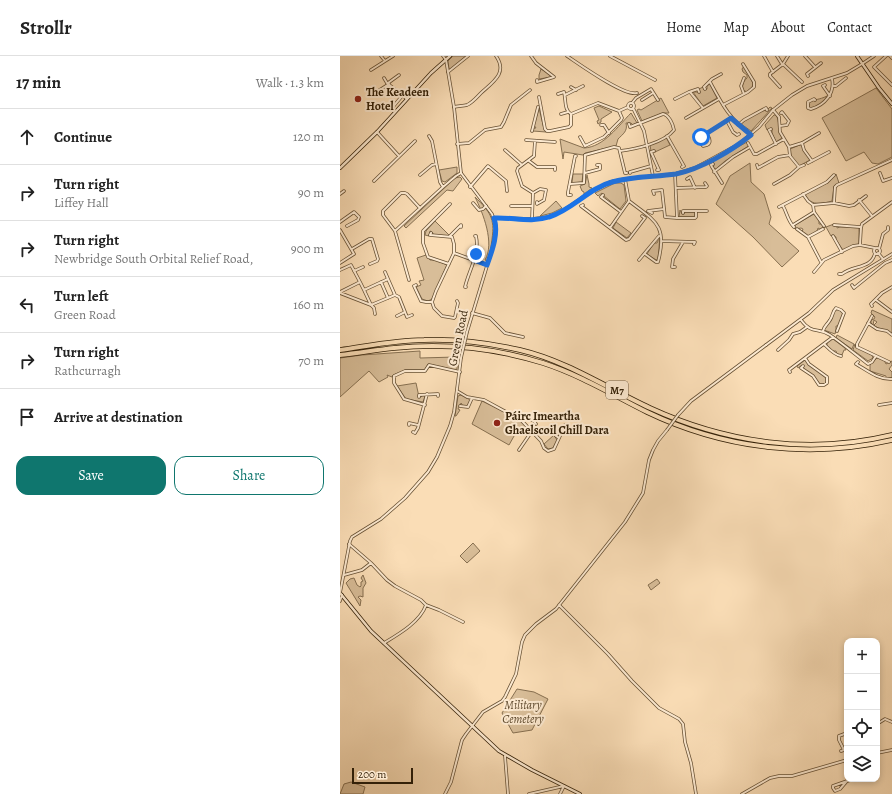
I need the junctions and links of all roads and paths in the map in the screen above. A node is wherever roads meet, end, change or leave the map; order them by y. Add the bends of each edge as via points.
1 (381, 56) edge
2 (393, 56) edge
3 (443, 56) edge
4 (450, 56) edge
5 (468, 56) edge
6 (496, 56) edge
7 (531, 56) edge
8 (567, 56) edge
9 (610, 56) edge
10 (764, 56) edge
11 (777, 56) edge
12 (788, 56) edge
13 (805, 56) edge
14 (856, 56) edge
15 (874, 56) edge
16 (886, 56) edge
17 (446, 60) junction
18 (385, 62) junction
19 (821, 63) dead end
20 (743, 64) dead end
21 (783, 64) junction
22 (862, 64) junction
23 (815, 67) junction
24 (371, 70) dead end
25 (448, 72) junction
26 (773, 72) junction
27 (721, 74) dead end
28 (399, 75) dead end
29 (808, 76) dead end
30 (384, 78) dead end
31 (744, 78) dead end
32 (832, 78) junction
33 (846, 78) dead end
34 (655, 80) dead end
35 (537, 81) dead end
36 (710, 82) junction
37 (802, 82) dead end
38 (388, 83) junction
39 (825, 85) dead end
40 (892, 85) edge
41 (583, 86) dead end
42 (833, 86) junction
43 (571, 87) dead end
44 (780, 87) dead end
45 (706, 89) dead end
46 (530, 90) dead end
47 (576, 90) junction
48 (637, 92) dead end
49 (690, 92) junction
50 (699, 92) dead end
51 (375, 93) dead end
52 (653, 93) junction
53 (558, 94) dead end
54 (744, 94) junction
55 (565, 95) junction
56 (402, 96) junction
57 (830, 96) junction
58 (539, 97) dead end
59 (408, 99) junction
60 (675, 99) dead end
61 (719, 99) junction
62 (642, 100) dead end
63 (658, 100) dead end
64 (815, 100) dead end
65 (632, 103) junction
66 (892, 104) edge
67 (723, 105) junction
68 (541, 106) junction
69 (454, 107) junction
70 (628, 107) junction
71 (392, 108) dead end
72 (633, 108) junction
73 (703, 108) junction
74 (767, 110) dead end
75 (773, 110) junction
76 (619, 111) junction
77 (568, 112) junction
78 (781, 113) dead end
79 (561, 114) dead end
80 (572, 114) junction
81 (686, 118) dead end
82 (731, 118) junction
83 (727, 121) junction
84 (640, 123) junction
85 (629, 124) dead end
86 (601, 125) dead end
87 (738, 125) junction
88 (780, 126) junction
89 (771, 129) dead end
90 (532, 131) dead end
91 (377, 132) junction
92 (609, 133) junction
93 (819, 133) dead end
94 (739, 134) dead end
95 (751, 135) junction
96 (429, 136) dead end
97 (667, 136) junction
98 (580, 137) dead end
99 (706, 137) dead end
100 (784, 139) junction
101 (526, 140) dead end
102 (415, 141) dead end
103 (535, 141) junction
104 (555, 142) dead end
105 (748, 143) dead end
106 (802, 143) junction
107 (457, 144) junction
108 (776, 144) junction
109 (647, 146) junction
110 (750, 147) junction
111 (789, 147) junction
112 (506, 150) dead end
113 (654, 151) dead end
114 (620, 152) junction
115 (829, 152) dead end
116 (790, 155) junction
117 (399, 156) junction
118 (576, 156) dead end
119 (529, 160) junction
120 (812, 160) junction
121 (892, 160) edge
122 (655, 161) junction
123 (650, 162) junction
124 (808, 163) dead end
125 (436, 164) junction
126 (713, 164) dead end
127 (522, 165) junction
128 (598, 165) dead end
129 (757, 165) dead end
130 (651, 166) junction
131 (804, 166) dead end
132 (682, 167) dead end
133 (799, 167) junction
134 (340, 168) edge
135 (555, 170) dead end
136 (657, 170) dead end
137 (714, 172) junction
138 (585, 173) junction
139 (461, 174) junction
140 (675, 174) junction
141 (880, 174) dead end
142 (420, 175) dead end
143 (834, 175) dead end
144 (653, 176) junction
145 (892, 178) edge
146 (625, 179) junction
147 (687, 179) dead end
148 (374, 181) dead end
149 (722, 183) dead end
150 (570, 184) junction
151 (706, 184) dead end
152 (774, 184) dead end
153 (443, 187) junction
154 (470, 187) junction
155 (676, 188) junction
156 (694, 188) junction
157 (344, 191) dead end
158 (507, 191) dead end
159 (533, 193) junction
160 (340, 194) edge
161 (654, 194) dead end
162 (803, 194) junction
163 (571, 195) dead end
164 (603, 195) dead end
165 (866, 196) dead end
166 (859, 200) junction
167 (629, 201) junction
168 (537, 202) dead end
169 (892, 202) edge
170 (473, 203) dead end
171 (834, 203) junction
172 (450, 204) dead end
173 (583, 205) dead end
174 (813, 205) junction
175 (486, 206) junction
176 (512, 206) dead end
177 (532, 206) junction
178 (783, 206) junction
179 (779, 207) dead end
180 (420, 208) junction
181 (664, 209) junction
182 (696, 211) junction
183 (707, 211) dead end
184 (621, 212) junction
185 (814, 212) junction
186 (652, 213) dead end
187 (683, 213) dead end
188 (642, 216) dead end
189 (872, 216) junction
190 (494, 218) junction
191 (677, 218) junction
192 (532, 220) junction
193 (340, 222) edge
194 (834, 225) dead end
195 (348, 226) dead end
196 (824, 226) dead end
197 (462, 227) dead end
198 (861, 227) junction
199 (610, 228) junction
200 (823, 229) dead end
201 (889, 229) dead end
202 (340, 230) edge
203 (799, 230) dead end
204 (395, 231) junction
205 (431, 233) dead end
206 (450, 236) junction
207 (475, 236) dead end
208 (659, 236) dead end
209 (808, 237) junction
210 (835, 238) dead end
211 (661, 241) junction
212 (683, 242) junction
213 (694, 244) dead end
214 (860, 245) junction
215 (875, 248) junction
216 (879, 249) junction
217 (352, 250) junction
218 (842, 252) junction
219 (454, 253) junction
220 (875, 253) junction
221 (878, 253) junction
222 (645, 254) junction
223 (892, 254) edge
224 (474, 260) junction
225 (639, 260) dead end
226 (883, 260) junction
227 (892, 260) edge
228 (821, 262) junction
229 (340, 263) edge
230 (370, 264) dead end
231 (449, 264) junction
232 (487, 265) junction
233 (363, 267) dead end
234 (675, 268) dead end
235 (340, 270) edge
236 (354, 271) junction
237 (385, 272) dead end
238 (814, 272) dead end
239 (841, 275) dead end
240 (388, 279) junction
241 (409, 280) dead end
242 (360, 282) junction
243 (381, 282) junction
244 (416, 285) dead end
245 (852, 285) dead end
246 (465, 287) dead end
247 (892, 287) edge
248 (364, 290) junction
249 (340, 293) edge
250 (395, 295) junction
251 (388, 298) junction
252 (876, 300) junction
253 (457, 301) dead end
254 (432, 302) junction
255 (371, 305) junction
256 (872, 306) dead end
257 (405, 312) junction
258 (892, 312) edge
259 (472, 313) junction
260 (375, 314) dead end
261 (412, 315) dead end
262 (397, 316) dead end
263 (872, 317) dead end
264 (801, 320) junction
265 (868, 322) junction
266 (807, 327) junction
267 (837, 331) dead end
268 (823, 332) junction
269 (892, 334) edge
270 (523, 336) dead end
271 (833, 337) junction
272 (824, 344) junction
273 (340, 350) edge
274 (778, 350) dead end
275 (340, 356) edge
276 (841, 356) dead end
277 (876, 356) junction
278 (805, 358) junction
279 (858, 362) dead end
280 (887, 362) dead end
281 (868, 364) junction
282 (803, 366) dead end
283 (868, 371) junction
284 (460, 372) junction
285 (790, 372) dead end
286 (892, 379) edge
287 (457, 391) junction
288 (427, 394) junction
289 (438, 396) dead end
290 (420, 397) dead end
291 (472, 398) junction
292 (892, 403) edge
293 (425, 404) junction
294 (460, 406) dead end
295 (879, 406) dead end
296 (519, 418) junction
297 (536, 424) dead end
298 (409, 425) dead end
299 (419, 425) junction
300 (565, 425) dead end
301 (413, 432) dead end
302 (532, 432) junction
303 (892, 435) edge
304 (892, 440) edge
305 (519, 450) dead end
306 (349, 544) junction
307 (371, 563) junction
308 (344, 575) junction
309 (341, 593) edge
310 (340, 601) edge
311 (426, 605) junction
312 (559, 605) junction
313 (463, 622) dead end
314 (384, 643) junction
315 (880, 722) edge
316 (892, 722) edge
317 (472, 726) junction
318 (844, 734) edge
319 (892, 750) edge
320 (841, 751) dead end
321 (880, 752) edge
322 (504, 756) junction
323 (844, 761) edge
324 (846, 782) joint
325 (564, 786) junction
326 (445, 794) edge
327 (508, 794) edge
328 (529, 794) edge
329 (560, 794) edge
330 (580, 794) edge
331 (696, 794) edge
332 (742, 794) edge

1 - 18 street
2 - 18 street
3 - 17 street
4 - 17 main road
5 - 25 street
6 - 69 street via 500,66 497,79 468,104
7 - 35 street via 554,77
8 - 48 street via 605,81 632,93
9 - 34 street
10 - 26 street
11 - 21 street
12 - 21 street
13 - 23 street
14 - 22 main road
15 - 22 street
16 - 40 street via 874,67
17 - 25 street
17 - 59 main road
18 - 24 street
19 - 23 street
20 - 54 street via 754,84 752,90
21 - 26 street
21 - 37 street
22 - 32 street
22 - 66 main road
23 - 29 street via 807,74
25 - 69 street
26 - 44 street via 770,76
27 - 36 street
28 - 38 street
30 - 38 street
31 - 54 street via 741,86
32 - 42 street
32 - 75 street via 808,86
33 - 42 street
36 - 45 street via 704,86
36 - 61 street
38 - 51 street
38 - 56 street
39 - 57 street via 823,86
41 - 47 street
42 - 57 street
43 - 47 street
46 - 107 street via 511,105 501,127 485,130 469,143
47 - 55 street
49 - 50 street via 698,89
49 - 60 street
49 - 73 street
52 - 62 street
52 - 63 street
52 - 65 street via 651,90
53 - 55 street via 564,92
54 - 67 street
55 - 77 street
56 - 59 street
56 - 71 street
57 - 64 street via 818,106 808,108 808,102
58 - 68 street
59 - 91 main road
61 - 67 street
61 - 73 street
65 - 70 street
65 - 72 street
67 - 82 street
68 - 80 street via 547,131 569,127
68 - 90 street via 536,107
69 - 107 street
70 - 72 street
70 - 76 street
72 - 84 street
73 - 81 street
74 - 87 street via 766,108
75 - 88 street via 779,117
75 - 95 street
76 - 80 street via 598,103
76 - 92 street via 622,119
77 - 79 street
77 - 80 street
78 - 88 street via 789,121 785,126
82 - 83 street
82 - 87 street
83 - 94 street via 733,132
83 - 99 street via 701,137 703,146 710,143 710,138
84 - 85 street via 630,127
84 - 97 street via 665,114 674,130
84 - 109 street
86 - 92 street via 604,125
87 - 95 street
88 - 100 street
89 - 108 street via 769,130
91 - 117 street
91 - 134 main road
92 - 98 street via 586,146
93 - 106 street
95 - 140 street via 702,165
96 - 125 street
97 - 109 street
97 - 132 street via 684,166
100 - 108 street
100 - 111 street
101 - 103 street
102 - 117 street
103 - 104 street
103 - 119 street via 534,156
105 - 110 street
106 - 111 street
106 - 120 street
107 - 139 street
108 - 110 street via 757,154 754,154
109 - 114 street
109 - 123 street
110 - 137 street
111 - 116 street
112 - 127 street
113 - 122 street via 652,152
114 - 130 street via 625,173
114 - 138 street via 617,147 585,155
115 - 120 street
116 - 129 street via 778,157 758,168
116 - 133 street
117 - 148 street
118 - 150 street
119 - 127 street
119 - 135 street via 536,166 555,167
120 - 124 street
121 - 171 street via 835,187
122 - 123 street
122 - 136 street
123 - 130 street
125 - 142 street
125 - 153 street
126 - 137 street via 711,165
127 - 159 street via 517,171 522,186
128 - 138 street via 600,169
130 - 144 street
131 - 133 street
133 - 152 street
137 - 149 street
138 - 150 street via 583,184
139 - 153 street
139 - 154 street
140 - 144 street
140 - 155 street
141 - 145 street via 883,181
143 - 162 street
144 - 146 street
146 - 167 street
146 - 192 street via 610,182 549,217
147 - 156 street via 690,177
150 - 163 street via 568,195
151 - 156 street via 707,186
153 - 180 street
154 - 158 street via 487,166 506,181
154 - 175 street
155 - 156 street
155 - 191 street
157 - 160 street
159 - 168 street via 540,189 546,190 544,200
159 - 177 street
161 - 181 street via 653,192 662,191
162 - 174 street
162 - 178 street
164 - 184 street via 601,197
165 - 166 street
166 - 171 street via 849,206
166 - 189 street
167 - 184 street
167 - 211 street via 655,221
169 - 189 street
170 - 175 street via 479,210
171 - 174 street
172 - 231 street via 423,231 428,257
173 - 199 street via 581,206
174 - 185 street
175 - 190 street
176 - 177 street
177 - 192 street
178 - 179 street
178 - 185 street via 788,221 793,226
180 - 204 street
180 - 204 street via 405,193 401,193 382,213
181 - 186 street via 648,211
181 - 191 street via 667,218
182 - 183 street
182 - 187 street
182 - 191 street via 695,218
184 - 199 street
185 - 196 street
188 - 199 street via 645,218 628,240
189 - 198 street
190 - 192 street
190 - 232 street, Green Road via 494,242
193 - 195 street via 354,212 359,217 358,220
194 - 198 street
197 - 206 street via 461,225
198 - 214 street
200 - 209 street
201 - 216 street via 883,234
202 - 217 street
203 - 209 street
204 - 241 street
205 - 206 street via 430,235
206 - 219 street via 453,240
207 - 224 street
208 - 222 street
209 - 228 street
210 - 218 street
211 - 212 street
211 - 222 street via 658,262
212 - 213 street via 695,242
212 - 234 street via 672,261 672,267
214 - 215 street
214 - 218 street
215 - 216 street
215 - 220 street
216 - 221 street
217 - 229 street via 354,254
217 - 230 street via 372,239 378,259
218 - 228 street
219 - 224 street
219 - 231 street
220 - 221 street
220 - 239 street via 873,260 868,264
221 - 226 street
222 - 225 street
223 - 226 street
224 - 232 street
224 - 246 street
226 - 264 street via 832,290
227 - 245 street via 854,288
228 - 238 street
231 - 254 street
232 - 259 street, Green Road
233 - 236 street
235 - 236 street via 351,265
236 - 242 street
237 - 240 street
240 - 243 street
240 - 250 street
242 - 248 street
242 - 249 street
243 - 248 street
243 - 251 street
244 - 254 street via 414,286 421,300
247 - 252 street
248 - 255 street
249 - 255 street
250 - 251 street
250 - 257 street via 399,297
251 - 255 street
252 - 256 street via 870,304
252 - 258 street
253 - 254 street via 454,318 442,316
255 - 260 street
257 - 261 street via 407,317
257 - 262 street
259 - 270 street via 490,318 504,334
259 - 284 street, Green Road, bridge
263 - 265 street
264 - 266 street
264 - 312 street, bridge via 691,401 678,415 658,440 649,460 643,493 637,504
265 - 269 street via 877,329
265 - 277 street via 856,345
266 - 268 street
266 - 274 street via 793,334
267 - 268 street via 844,314 836,308
268 - 271 street
271 - 272 street
271 - 281 street
272 - 276 street
272 - 278 street
273 - 303 highway, M7 via 394,342 467,341 521,350 544,357 601,381 685,423 717,433 757,441 807,445 856,442
275 - 304 highway, M7 via 408,347 445,346 482,350 557,368 670,422 732,442 806,450 856,447
277 - 280 street
277 - 281 street
278 - 282 street via 827,377 827,383 819,385 813,376 801,368
278 - 285 street via 788,370
279 - 283 street via 856,364
281 - 283 street
283 - 286 street via 881,378
284 - 287 street, Green Road
284 - 293 street via 428,366 425,371 406,371 394,376 394,383 404,399
287 - 291 street
287 - 306 street, Green Road via 450,426 428,472 405,498 381,519 352,537
288 - 289 street
288 - 290 street via 419,394
288 - 293 street
291 - 294 street via 468,407
291 - 296 street via 484,400
292 - 295 street
293 - 299 street
296 - 297 street via 523,416
296 - 302 street
298 - 299 street
299 - 301 street via 415,433
300 - 302 street via 556,435 559,438 554,449 548,451
302 - 305 street
306 - 307 street
306 - 308 street
307 - 308 street via 362,570
307 - 311 street via 386,580 422,600
308 - 309 street
309 - 310 street
309 - 314 main road
311 - 313 street
311 - 314 street via 417,619
312 - 317 street via 525,635 516,674 502,701 483,712
312 - 331 street via 659,708 682,722
314 - 317 main road
315 - 316 street via 885,719
317 - 322 main road
317 - 326 street via 462,740 451,782
318 - 320 street via 839,736 844,750
319 - 321 street
322 - 325 main road
322 - 327 street
323 - 332 street via 793,776 770,778
324 - 324 street via 833,786 834,790 838,791
325 - 328 street
325 - 329 street
325 - 330 main road

